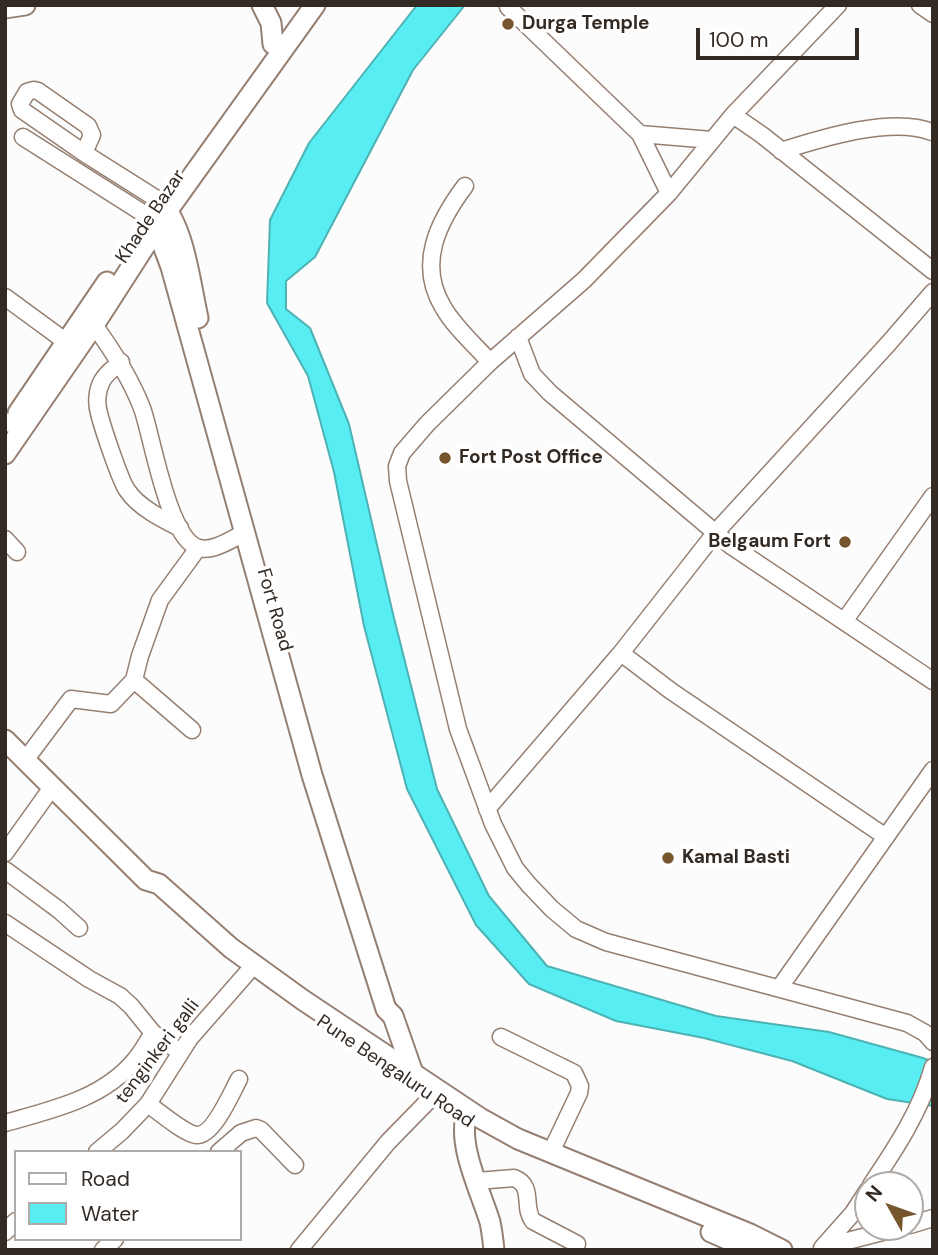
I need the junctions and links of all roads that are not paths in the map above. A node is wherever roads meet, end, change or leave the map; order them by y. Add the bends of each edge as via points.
1 (24, 5) edge
2 (262, 5) edge
3 (301, 5) edge
4 (315, 5) edge
5 (838, 5) edge
6 (920, 5) edge
7 (5, 8) edge
8 (508, 8) dead end
9 (933, 14) edge
10 (273, 44) junction
11 (733, 115) junction
12 (932, 132) edge
13 (640, 134) junction
14 (23, 136) dead end
15 (712, 140) junction
16 (781, 150) junction
17 (83, 153) junction
18 (465, 186) dead end
19 (669, 193) junction
20 (159, 214) junction
21 (933, 271) edge
22 (933, 292) edge
23 (5, 297) edge
24 (94, 325) junction
25 (518, 337) junction
26 (65, 341) junction
27 (121, 362) junction
28 (490, 362) junction
29 (7, 426) edge
30 (5, 454) edge
31 (933, 496) edge
32 (180, 527) junction
33 (248, 531) junction
34 (716, 532) junction
35 (5, 539) edge
36 (198, 548) junction
37 (17, 552) dead end
38 (845, 620) junction
39 (621, 653) junction
40 (134, 680) junction
41 (933, 681) edge
42 (192, 730) dead end
43 (5, 740) edge
44 (26, 759) junction
45 (933, 771) edge
46 (53, 786) junction
47 (487, 809) junction
48 (886, 837) junction
49 (5, 853) edge
50 (5, 870) edge
51 (146, 880) junction
52 (5, 923) edge
53 (79, 928) dead end
54 (247, 973) junction
55 (780, 987) junction
56 (153, 1033) junction
57 (501, 1037) dead end
58 (933, 1042) edge
59 (180, 1052) junction
60 (933, 1067) edge
61 (414, 1078) junction
62 (239, 1079) dead end
63 (433, 1096) junction
64 (148, 1104) junction
65 (466, 1116) junction
66 (5, 1123) edge
67 (99, 1150) edge
68 (221, 1150) edge
69 (551, 1152) junction
70 (295, 1165) dead end
71 (880, 1171) edge
72 (477, 1181) junction
73 (854, 1211) edge
74 (854, 1240) edge
75 (576, 1244) dead end
76 (822, 1248) edge
77 (299, 1250) edge
78 (494, 1250) edge
79 (752, 1250) edge
80 (782, 1250) edge

1 - 7 main road
2 - 10 main road via 271,23
3 - 10 main road, Khade Bazar
4 - 20 main road
5 - 11 street
6 - 9 street
8 - 13 street
10 - 20 main road, Khade Bazar
11 - 15 street
11 - 16 street
12 - 16 street via 912,125 878,127
13 - 15 street
13 - 19 street
14 - 20 street
15 - 19 street
16 - 21 street
17 - 17 street via 92,135 88,125 38,91 27,92 20,104 22,110
17 - 20 street
18 - 28 street via 435,237 433,280 454,323
19 - 25 street via 584,280
20 - 24 main road
20 - 26 main road, Khade Bazar
20 - 33 main road, Fort Road via 180,240
22 - 34 street
23 - 26 street
24 - 27 street
24 - 30 main road
25 - 28 street
25 - 34 street via 532,374 550,393
26 - 29 main road, Khade Bazar
27 - 32 street via 142,409 164,492
27 - 32 street via 103,378 97,400 112,452 126,489 149,510
28 - 47 street via 414,439 397,467 401,500 458,729
31 - 38 street
32 - 36 street
33 - 36 street via 224,543
33 - 61 main road, Fort Road via 332,814 397,1005 393,1016
34 - 38 street
34 - 39 street
35 - 37 street
36 - 40 street via 160,600
38 - 41 street
39 - 47 street
39 - 48 street
40 - 42 street
40 - 44 street via 111,704 71,699
43 - 44 main road
44 - 46 main road
45 - 48 street
46 - 49 street
46 - 51 main road
47 - 55 street via 514,868 576,929 606,942
48 - 55 street
50 - 53 street
51 - 54 main road, Pune Bengaluru Road via 151,892
51 - 61 main road via 159,884 231,948
52 - 56 street via 120,996
54 - 59 street, tenginkeri galli
54 - 61 main road, Pune Bengaluru Road
55 - 58 street via 907,1023
56 - 59 street
56 - 66 street via 134,1061 84,1098
57 - 69 street via 579,1079 579,1093
59 - 64 street, tenginkeri galli
60 - 71 street via 911,1123
61 - 63 main road, Pune Bengaluru Road
61 - 65 main road
62 - 64 street via 214,1124 202,1134 189,1132
63 - 65 main road, Pune Bengaluru Road
63 - 77 street via 388,1142
64 - 67 street, tenginkeri galli
65 - 69 main road
65 - 72 main road via 464,1139
65 - 79 main road, Pune Bengaluru Road via 547,1163
68 - 70 street via 241,1133 256,1128
69 - 80 main road
72 - 75 street via 520,1180 527,1190 533,1221
72 - 78 main road
73 - 76 street
74 - 76 street

